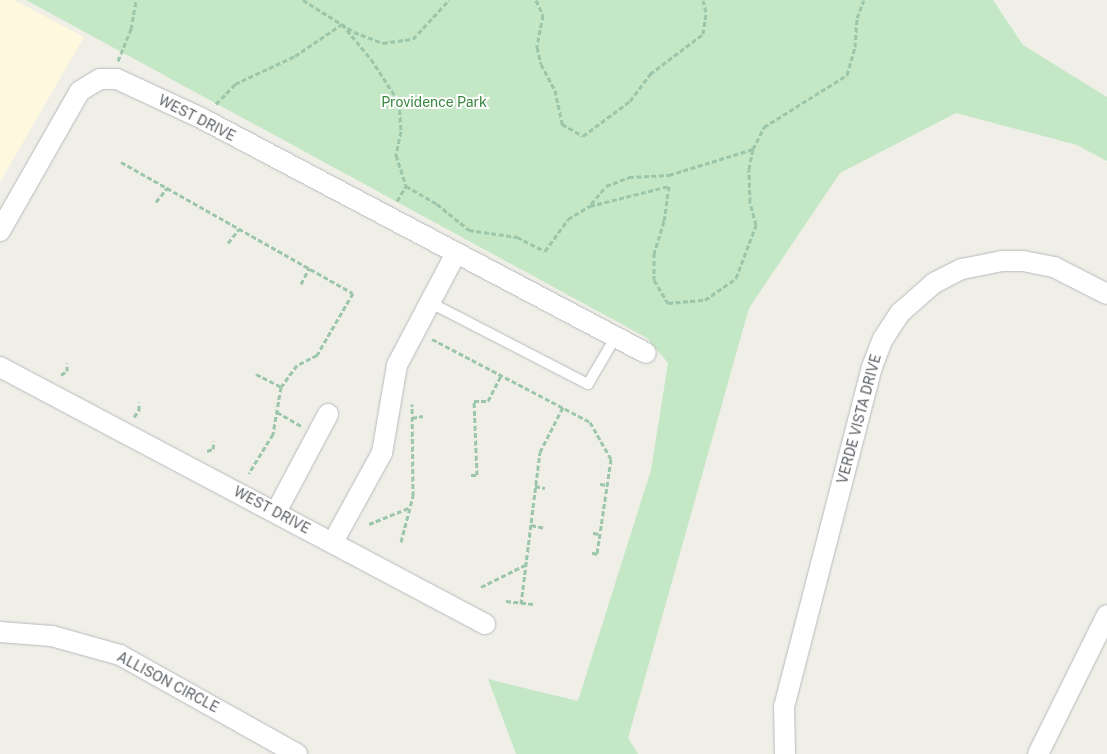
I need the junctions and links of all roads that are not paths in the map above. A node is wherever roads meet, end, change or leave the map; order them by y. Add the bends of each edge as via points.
1 (0, 232) edge
2 (455, 255) junction
3 (1107, 294) edge
4 (429, 302) junction
5 (615, 338) junction
6 (646, 353) dead end
7 (0, 367) edge
8 (328, 414) dead end
9 (276, 512) junction
10 (332, 542) junction
11 (1107, 615) edge
12 (485, 624) dead end
13 (0, 632) edge
14 (297, 754) edge
15 (785, 754) edge
16 (1038, 754) edge

1 - 2 street, WEST DRIVE via 80,91 100,79 113,78 201,118
2 - 4 street
2 - 5 street, WEST DRIVE
3 - 15 street, VERDE VISTA DRIVE via 1054,268 1023,261 1002,261 962,269 934,283 900,313 883,339 872,367 784,707
4 - 5 lane via 588,384
4 - 10 street via 397,365 382,453
5 - 6 street, WEST DRIVE
7 - 9 street, WEST DRIVE
8 - 9 street
9 - 10 street, WEST DRIVE
10 - 12 street, WEST DRIVE
11 - 16 street
13 - 14 street, ALLISON CIRCLE via 52,636 120,655

